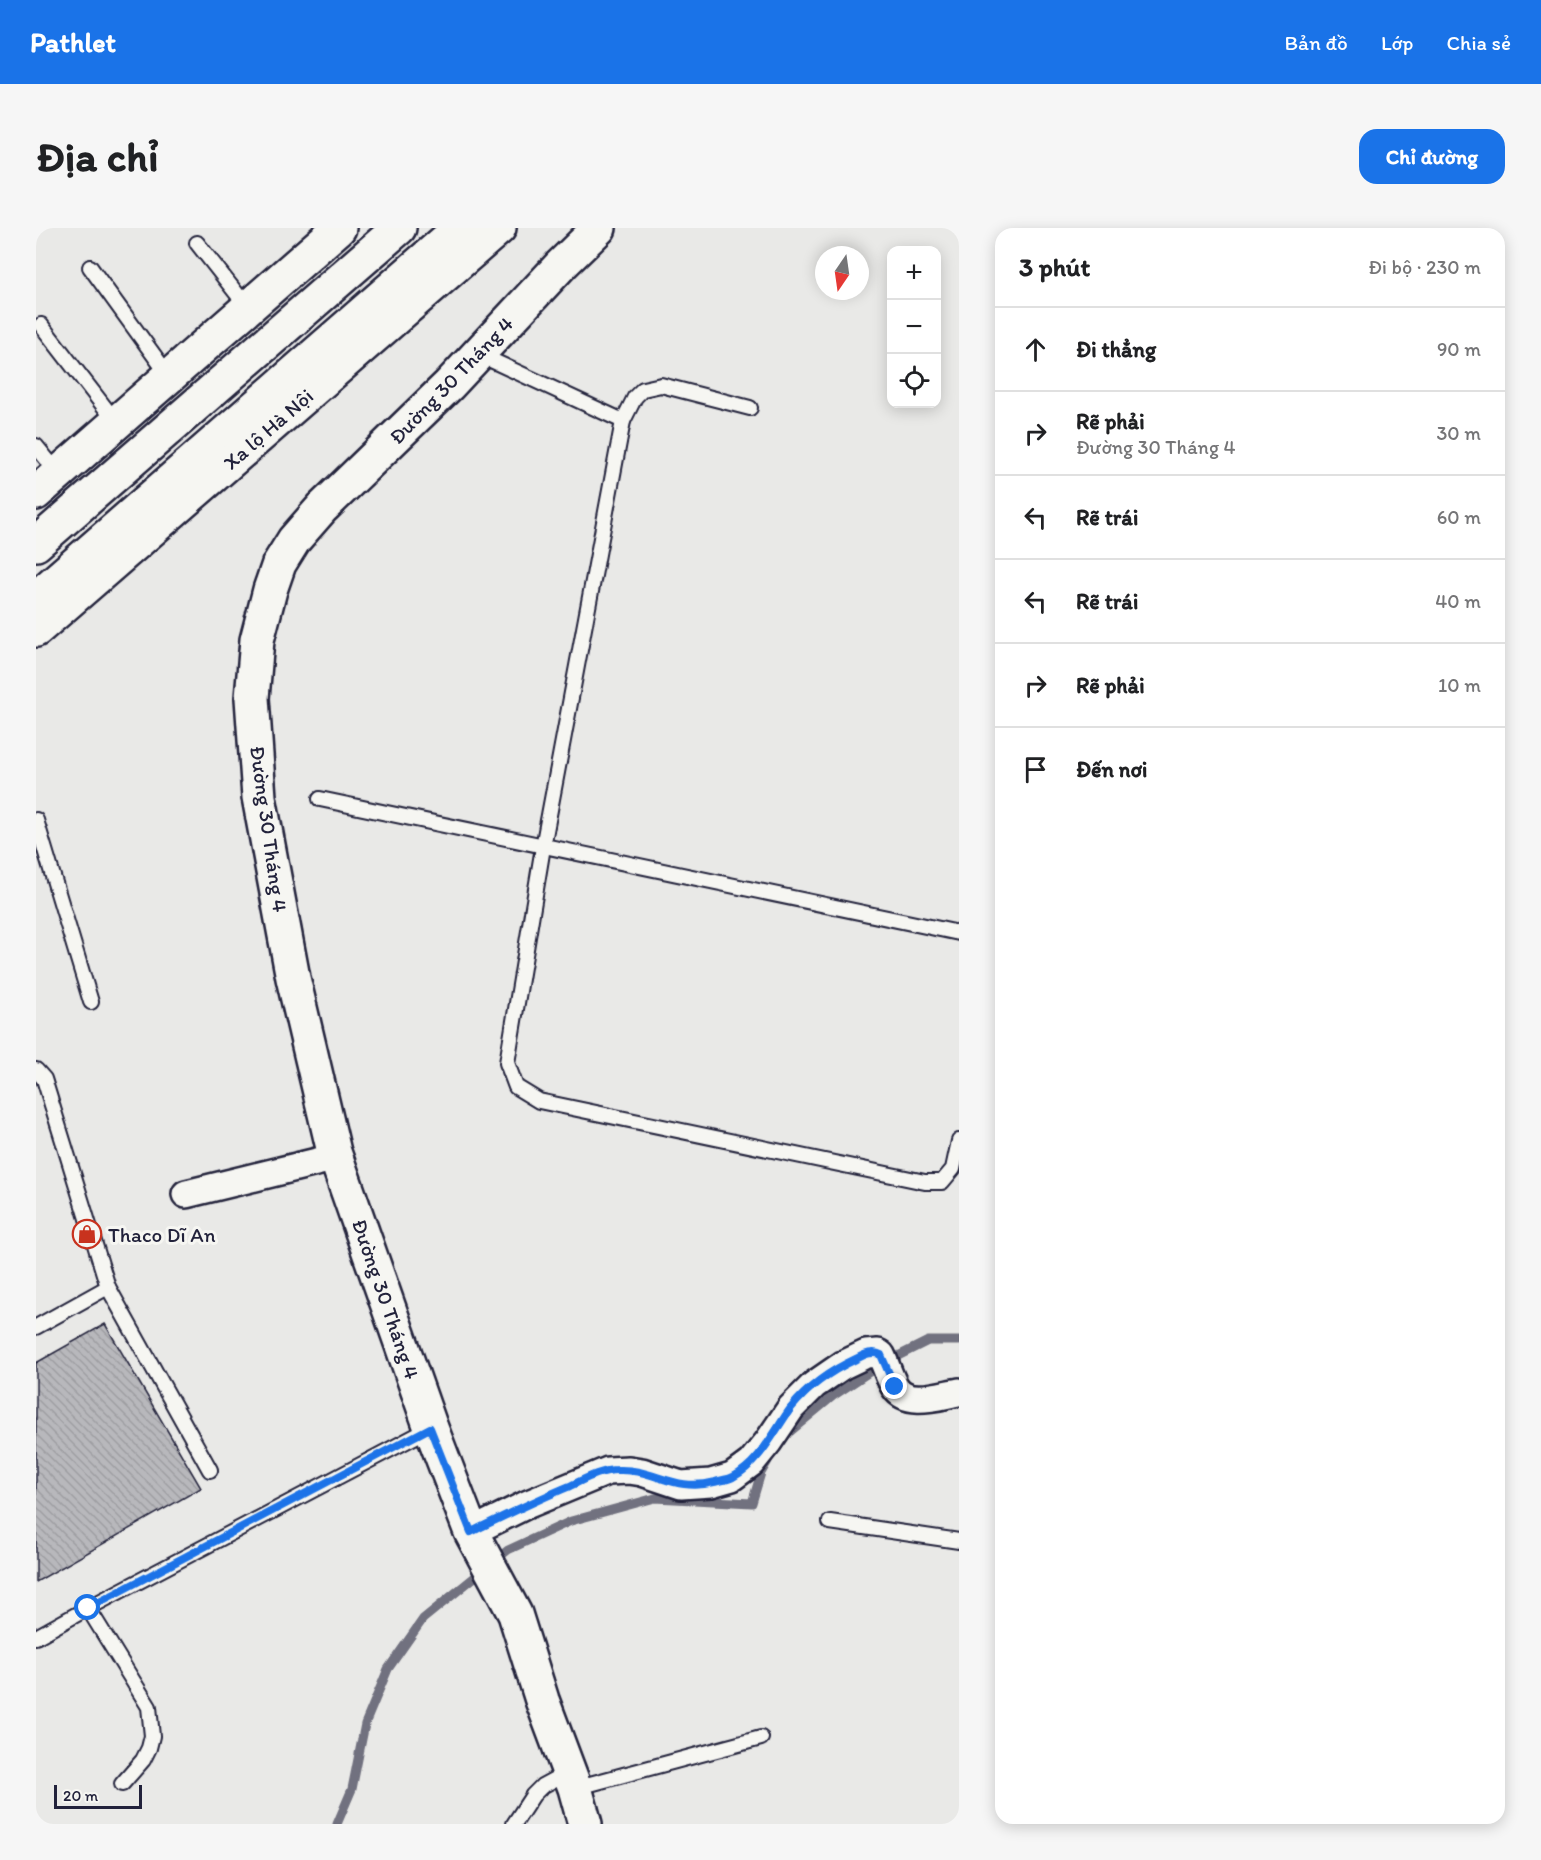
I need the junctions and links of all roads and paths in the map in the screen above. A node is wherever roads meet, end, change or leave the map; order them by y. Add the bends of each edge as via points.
1 (399, 228) edge
2 (460, 228) edge
3 (499, 228) edge
4 (599, 228) edge
5 (338, 229) edge
6 (197, 243) dead end
7 (362, 261) junction
8 (90, 267) dead end
9 (248, 308) junction
10 (41, 325) dead end
11 (478, 354) junction
12 (169, 376) junction
13 (750, 408) dead end
14 (623, 421) junction
15 (116, 422) junction
16 (36, 446) edge
17 (47, 483) edge
18 (36, 544) edge
19 (36, 598) edge
20 (36, 630) edge
21 (320, 799) dead end
22 (36, 820) edge
23 (543, 847) junction
24 (959, 933) edge
25 (91, 1002) dead end
26 (39, 1078) edge
27 (959, 1141) edge
28 (337, 1157) junction
29 (186, 1194) dead end
30 (108, 1287) junction
31 (36, 1327) edge
32 (959, 1392) edge
33 (430, 1428) junction
34 (210, 1470) dead end
35 (830, 1522) dead end
36 (474, 1538) junction
37 (959, 1541) edge
38 (88, 1608) junction
39 (36, 1637) edge
40 (761, 1738) dead end
41 (571, 1780) junction
42 (122, 1784) dead end
43 (514, 1824) edge
44 (585, 1824) edge

1 - 7 main road
2 - 19 main road, Xa lộ Hà Nội
3 - 20 main road, Xa lộ Hà Nội
4 - 11 main road, Đường 30 Tháng 4
5 - 7 main road
5 - 9 main road
6 - 9 lane
7 - 18 main road
8 - 12 lane
9 - 12 main road
10 - 15 lane
11 - 14 lane
11 - 28 main road, Đường 30 Tháng 4 via 294,540 279,564 257,640 252,698 259,797 293,978
12 - 15 main road
13 - 14 lane via 661,385 643,389
14 - 23 lane
15 - 17 main road
16 - 17 lane
21 - 23 lane
22 - 25 lane
23 - 24 lane
23 - 27 lane via 507,1063 516,1087 539,1101 925,1182 942,1182 953,1169
26 - 30 lane
28 - 29 street
28 - 33 main road, Đường 30 Tháng 4
30 - 31 lane
30 - 34 lane
32 - 36 street via 922,1398 902,1395 878,1353 866,1354 814,1385 791,1408 751,1463 732,1477 681,1485 642,1472 608,1471 526,1505
33 - 36 main road, Đường 30 Tháng 4
33 - 38 lane
35 - 37 lane
36 - 41 main road, Đường 30 Tháng 4 via 515,1614
38 - 39 lane
38 - 42 lane via 149,1707 149,1748
40 - 41 lane
41 - 43 lane via 542,1786
41 - 44 main road

